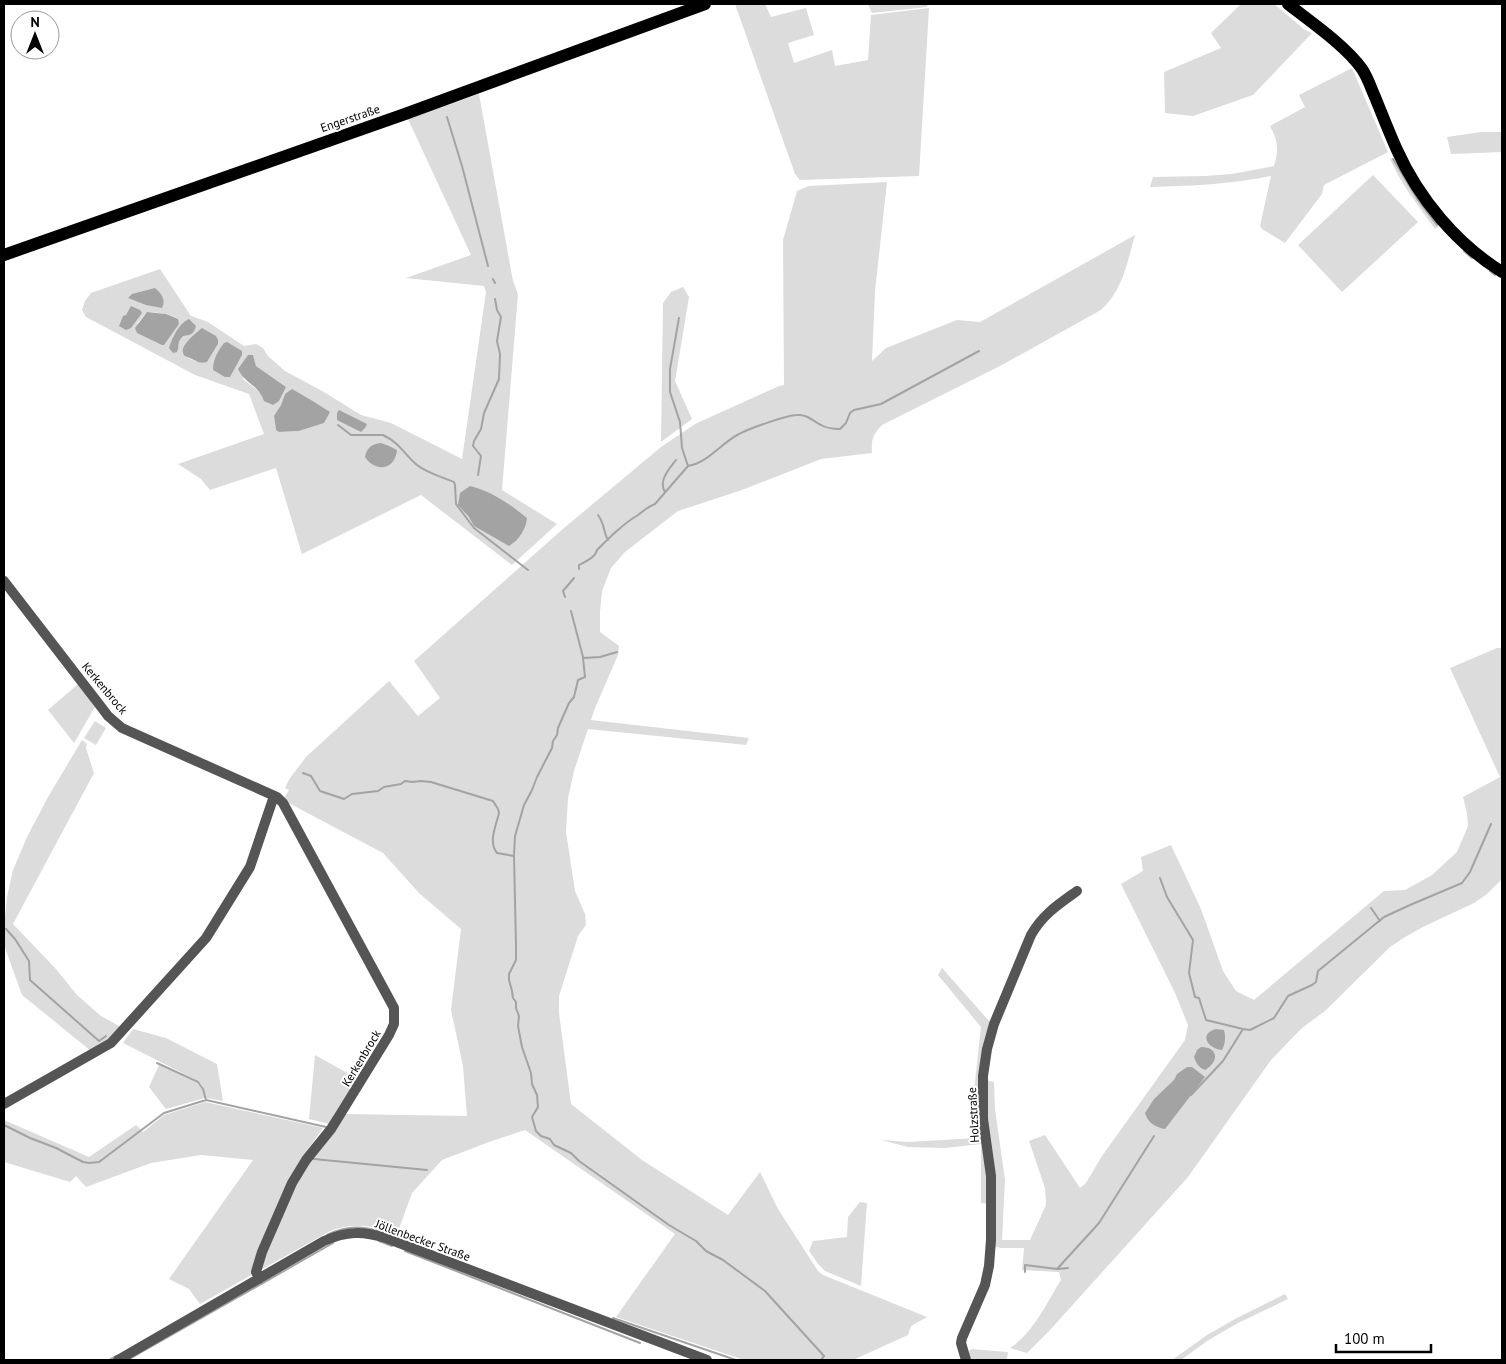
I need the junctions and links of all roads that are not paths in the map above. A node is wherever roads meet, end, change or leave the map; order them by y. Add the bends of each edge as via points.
1 (705, 4) edge
2 (1288, 4) edge
3 (4, 256) edge
4 (1502, 272) edge
5 (4, 581) edge
6 (274, 796) junction
7 (1078, 891) dead end
8 (4, 1103) edge
9 (259, 1279) junction
10 (118, 1360) edge
11 (707, 1360) edge
12 (966, 1360) edge

1 - 3 main road, Engerstraße
2 - 4 main road via 1358,64 1398,151 1424,196 1469,248
5 - 6 street, Kerkenbrock via 108,716 122,728
6 - 8 street via 250,867 206,938 111,1043
6 - 9 street, Kerkenbrock via 283,803 381,983 395,1016 389,1035 364,1078 292,1183 262,1252 256,1272
7 - 12 street, Holzstraße via 1045,915 1031,935 987,1049 983,1119 990,1176 991,1240 985,1285 962,1338
9 - 10 street, Jöllenbecker Straße
9 - 11 street, Jöllenbecker Straße via 324,1241 343,1234 365,1232

